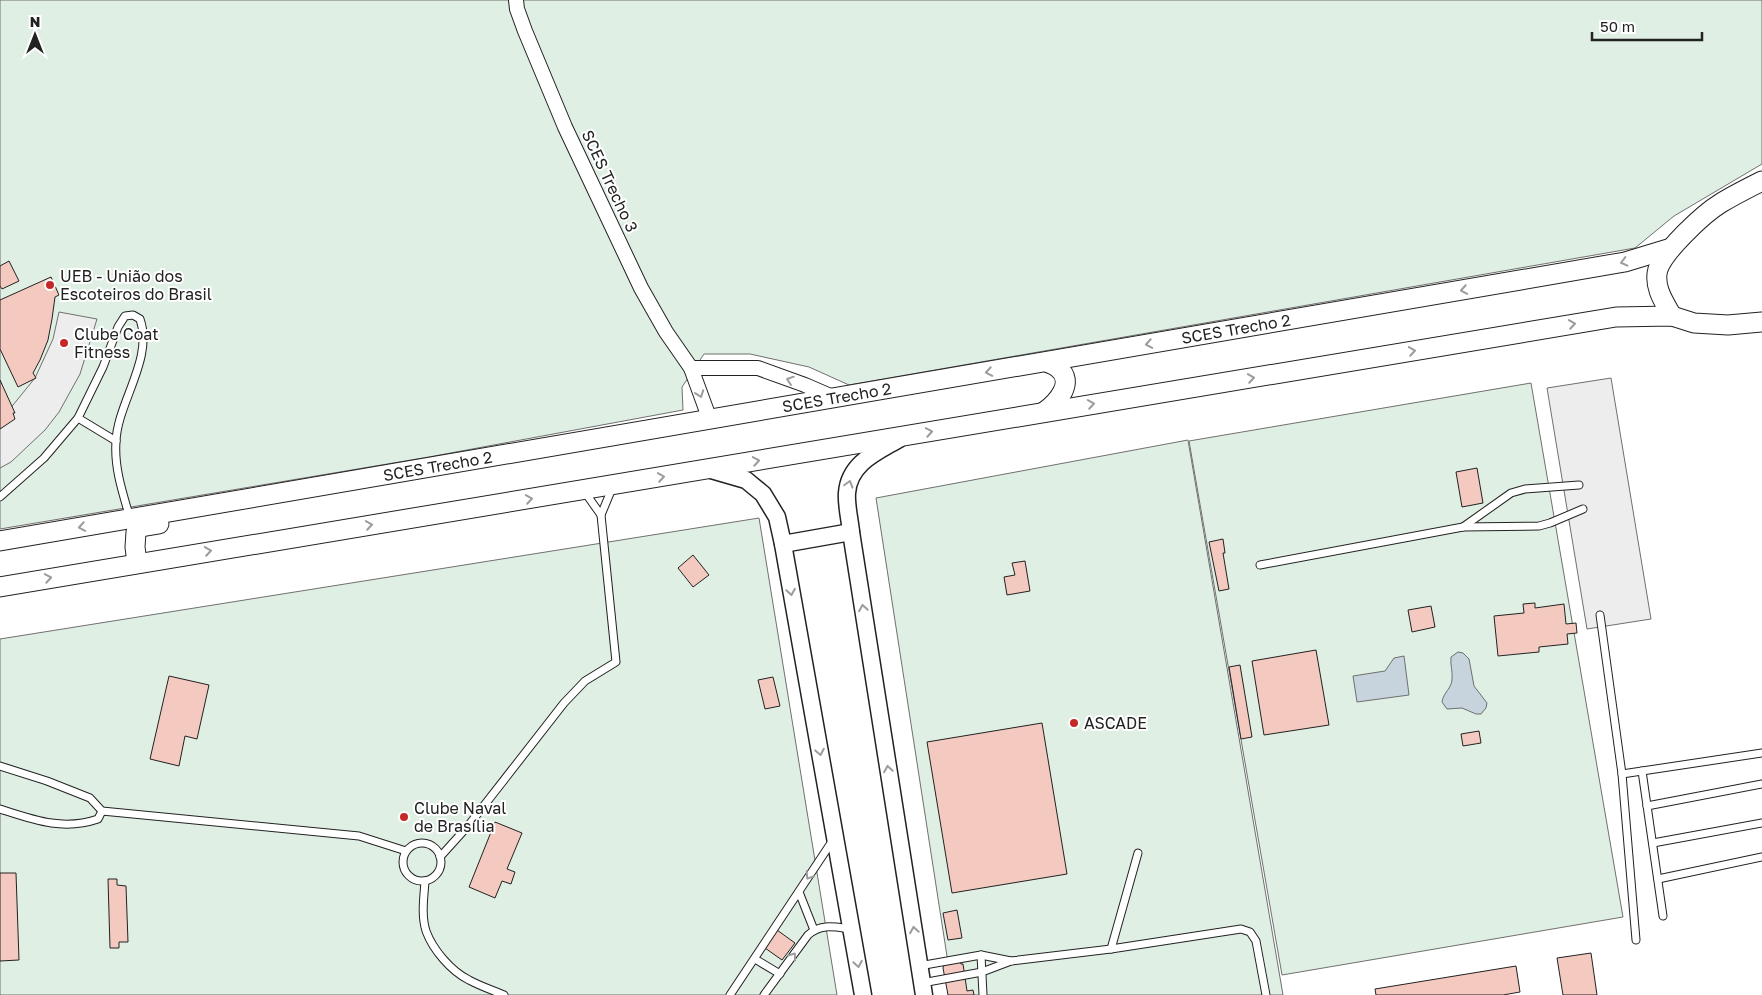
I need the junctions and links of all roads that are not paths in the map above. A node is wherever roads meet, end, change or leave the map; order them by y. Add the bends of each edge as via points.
1 (516, 0) edge
2 (1762, 181) edge
3 (1671, 248) junction
4 (1672, 316) junction
5 (1759, 325) edge
6 (1047, 362) junction
7 (691, 368) junction
8 (835, 398) junction
9 (1043, 412) junction
10 (78, 418) junction
11 (710, 420) junction
12 (904, 436) junction
13 (116, 442) junction
14 (708, 469) junction
15 (614, 485) junction
16 (1579, 486) dead end
17 (583, 490) junction
18 (0, 498) edge
19 (236, 500) junction
20 (1583, 509) dead end
21 (601, 515) junction
22 (130, 519) junction
23 (1462, 527) junction
24 (851, 532) junction
25 (0, 541) edge
26 (783, 544) junction
27 (137, 563) junction
28 (1260, 565) dead end
29 (0, 587) edge
30 (1600, 615) dead end
31 (1762, 753) edge
32 (0, 766) edge
33 (1642, 771) junction
34 (1622, 774) junction
35 (1762, 784) edge
36 (1647, 806) junction
37 (0, 809) edge
38 (102, 810) junction
39 (1762, 824) edge
40 (836, 836) junction
41 (1653, 843) junction
42 (406, 851) junction
43 (1138, 853) dead end
44 (440, 856) junction
45 (1762, 857) edge
46 (1658, 879) junction
47 (425, 881) junction
48 (799, 892) junction
49 (1663, 916) dead end
50 (852, 929) junction
51 (814, 930) junction
52 (1636, 940) dead end
53 (1111, 949) junction
54 (981, 955) junction
55 (755, 959) junction
56 (1012, 961) junction
57 (919, 966) junction
58 (982, 972) junction
59 (780, 974) junction
60 (923, 989) edge
61 (504, 995) edge
62 (730, 995) edge
63 (764, 995) edge
64 (863, 995) edge
65 (983, 995) edge
66 (1266, 995) edge

1 - 7 street, SCES Trecho 3 via 550,91 636,279
2 - 3 main road via 1720,204
3 - 4 main road via 1658,270 1658,282 1660,296
3 -> 6 main road, SCES Trecho 2 via 1625,262
4 - 5 main road via 1694,323
9 -> 4 main road via 1616,317
6 -> 8 main road, SCES Trecho 2
6 - 9 main road via 1059,368 1065,388 1053,406
8 -> 7 street via 758,368
7 -> 11 street, SCES Trecho 3
8 - 11 main road, SCES Trecho 2
12 -> 9 main road
10 - 13 lane
10 - 13 lane via 118,327 125,316 133,315 140,319 144,328 142,351
10 - 18 lane via 44,458
11 - 19 main road, SCES Trecho 2
14 -> 12 main road
24 -> 12 street via 847,492 853,471 863,460
13 - 22 lane via 118,473
15 -> 14 main road
14 - 26 street via 746,480 763,494 777,517
15 - 17 main road
15 - 21 lane
16 - 23 lane via 1525,489 1511,494
17 - 21 lane
27 -> 17 main road
19 - 22 main road, SCES Trecho 2
19 - 27 main road via 227,512 138,528 135,541
20 - 23 lane via 1539,526
21 - 44 lane via 616,662 585,681 564,703 468,826
22 -> 25 main road, SCES Trecho 2
23 - 28 lane
24 - 26 street
57 -> 24 street
26 -> 40 street
29 -> 27 main road
30 - 34 lane
31 - 33 lane
32 - 38 lane via 90,798
33 - 34 lane
33 - 36 lane
34 - 52 lane
35 - 36 lane
36 - 41 lane
37 - 38 lane via 52,824 82,824 98,819
38 - 42 lane via 352,835
39 - 41 lane
40 -> 48 lane
40 - 50 street
41 - 46 lane
42 - 44 lane via 412,845 429,844
42 - 47 lane via 403,868 408,876
43 - 53 lane
44 - 47 lane via 438,872
45 - 46 lane
46 - 49 lane
47 - 61 lane via 424,920 436,948 450,966 468,980
48 - 51 lane
48 - 55 lane
50 - 51 lane via 827,926
50 -> 64 street
59 -> 51 lane
53 - 56 lane
53 - 66 lane via 1241,929 1250,932 1256,941
54 - 56 lane
54 - 57 lane
54 - 58 lane
55 - 59 lane
55 - 62 lane
56 - 58 lane
57 - 60 street
58 - 60 lane
58 - 65 lane
59 - 63 lane

